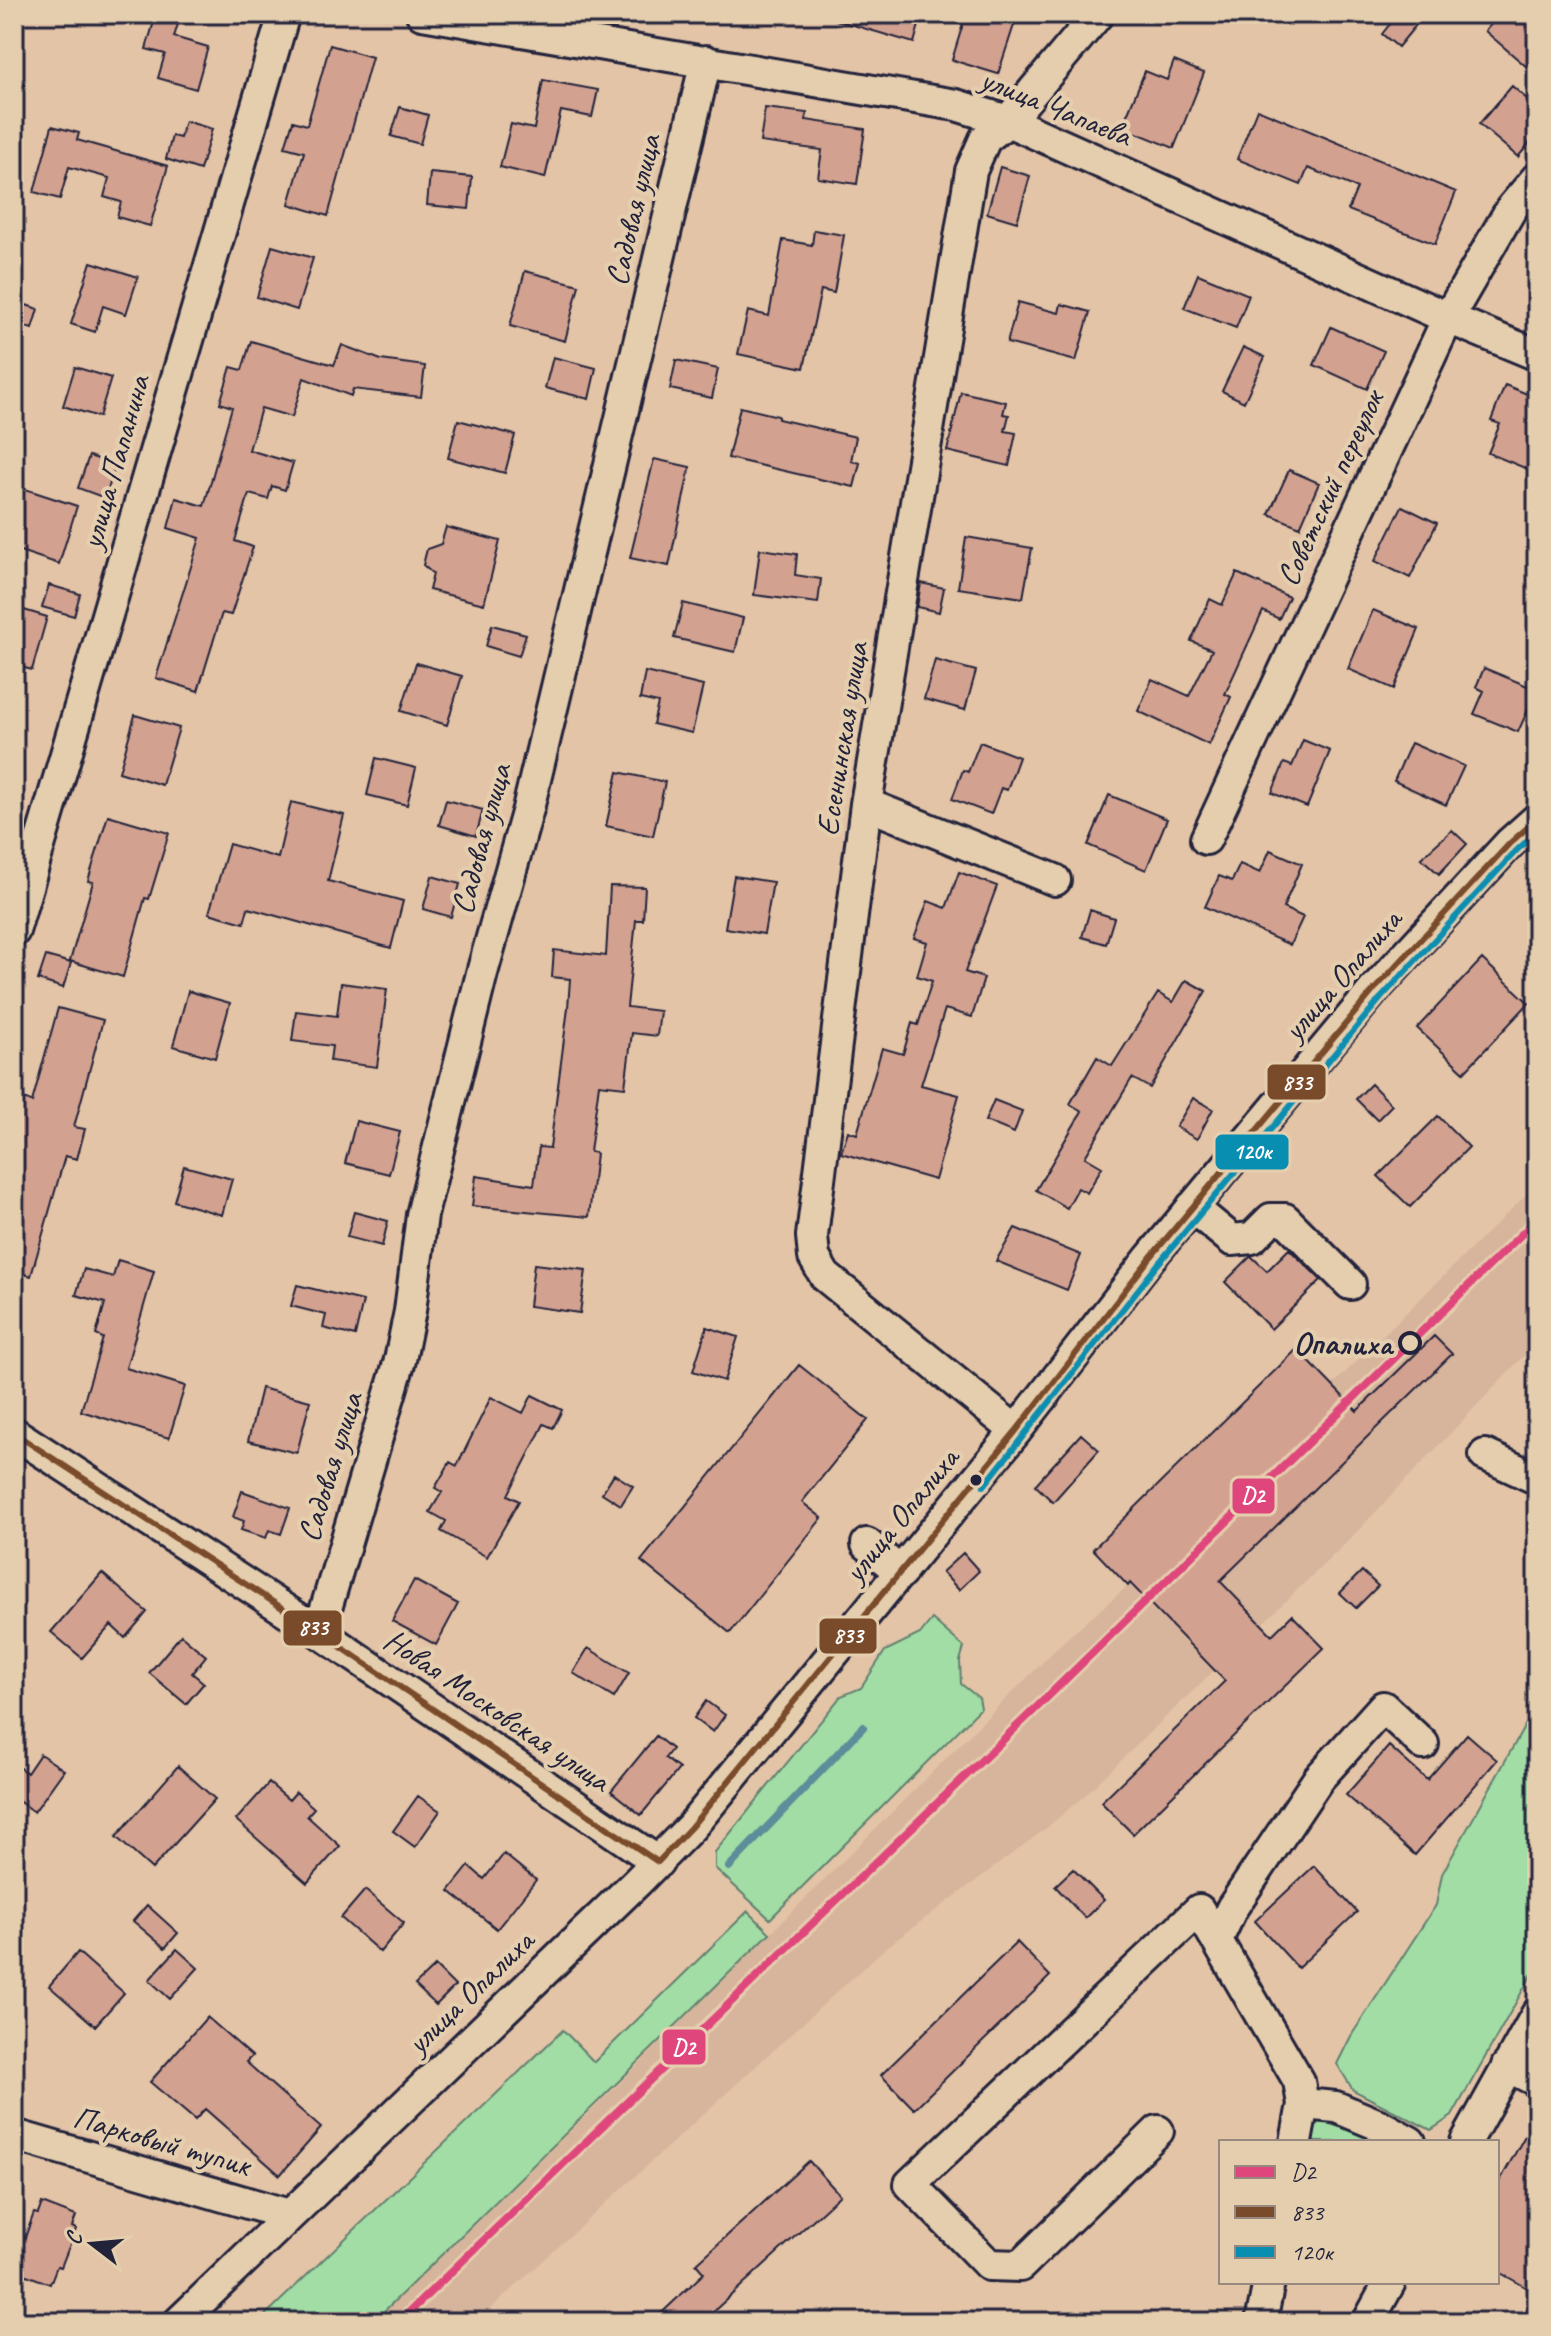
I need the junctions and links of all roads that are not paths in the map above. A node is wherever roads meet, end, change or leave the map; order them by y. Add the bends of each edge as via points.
1 (284, 14) edge
2 (422, 14) edge
3 (1098, 14) edge
4 (706, 61) junction
5 (1008, 121) junction
6 (1537, 178) edge
7 (1448, 318) junction
8 (1537, 355) edge
9 (866, 804) junction
10 (1537, 819) edge
11 (1206, 839) dead end
12 (1055, 880) dead end
13 (14, 931) edge
14 (1192, 1207) junction
15 (1350, 1284) dead end
16 (1016, 1431) junction
17 (14, 1433) edge
18 (1485, 1455) dead end
19 (1537, 1479) edge
20 (867, 1544) dead end
21 (901, 1573) junction
22 (319, 1632) junction
23 (1423, 1744) dead end
24 (658, 1862) junction
25 (1217, 1940) junction
26 (1537, 2014) edge
27 (1507, 2066) junction
28 (1537, 2081) edge
29 (1303, 2104) junction
30 (1158, 2131) dead end
31 (14, 2135) edge
32 (1296, 2140) edge
33 (1406, 2140) edge
34 (1467, 2140) edge
35 (289, 2215) junction
36 (1269, 2284) edge
37 (1389, 2284) edge
38 (179, 2322) edge
39 (1261, 2322) edge
40 (1368, 2322) edge

1 - 13 street, улица Папанина
2 - 4 street, улица Чапаева
3 - 5 street, Есенинская улица
4 - 5 street, улица Чапаева via 956,105
4 - 22 street, Садовая улица via 528,809 422,1215 400,1360
5 - 7 street, улица Чапаева
5 - 9 street, Есенинская улица via 985,139 971,171
6 - 7 street, Советский переулок via 1511,209
7 - 8 street, улица Чапаева
7 - 11 street, Советский переулок
9 - 12 street
9 - 16 street, Есенинская улица via 812,1236 814,1257 825,1276
10 - 14 street, улица Опалиха via 1373,991
14 - 15 street via 1232,1240 1252,1238 1271,1219 1285,1219
14 - 16 street, улица Опалиха
16 - 21 street, улица Опалиха
17 - 22 street, Новая Московская улица
18 - 19 street
20 - 21 street
21 - 24 street, улица Опалиха
22 - 24 street, Новая Московская улица
23 - 25 street via 1383,1707 1319,1778 1232,1908
24 - 35 street, улица Опалиха
25 - 29 street via 1299,2081
25 - 30 street via 1199,1910 910,2184 989,2265 1020,2266
26 - 27 street
27 - 28 street
27 - 34 street
29 - 32 street
29 - 33 street via 1336,2107
31 - 35 street, Парковый тупик
35 - 38 street, улица Опалиха
36 - 39 street
37 - 40 street

